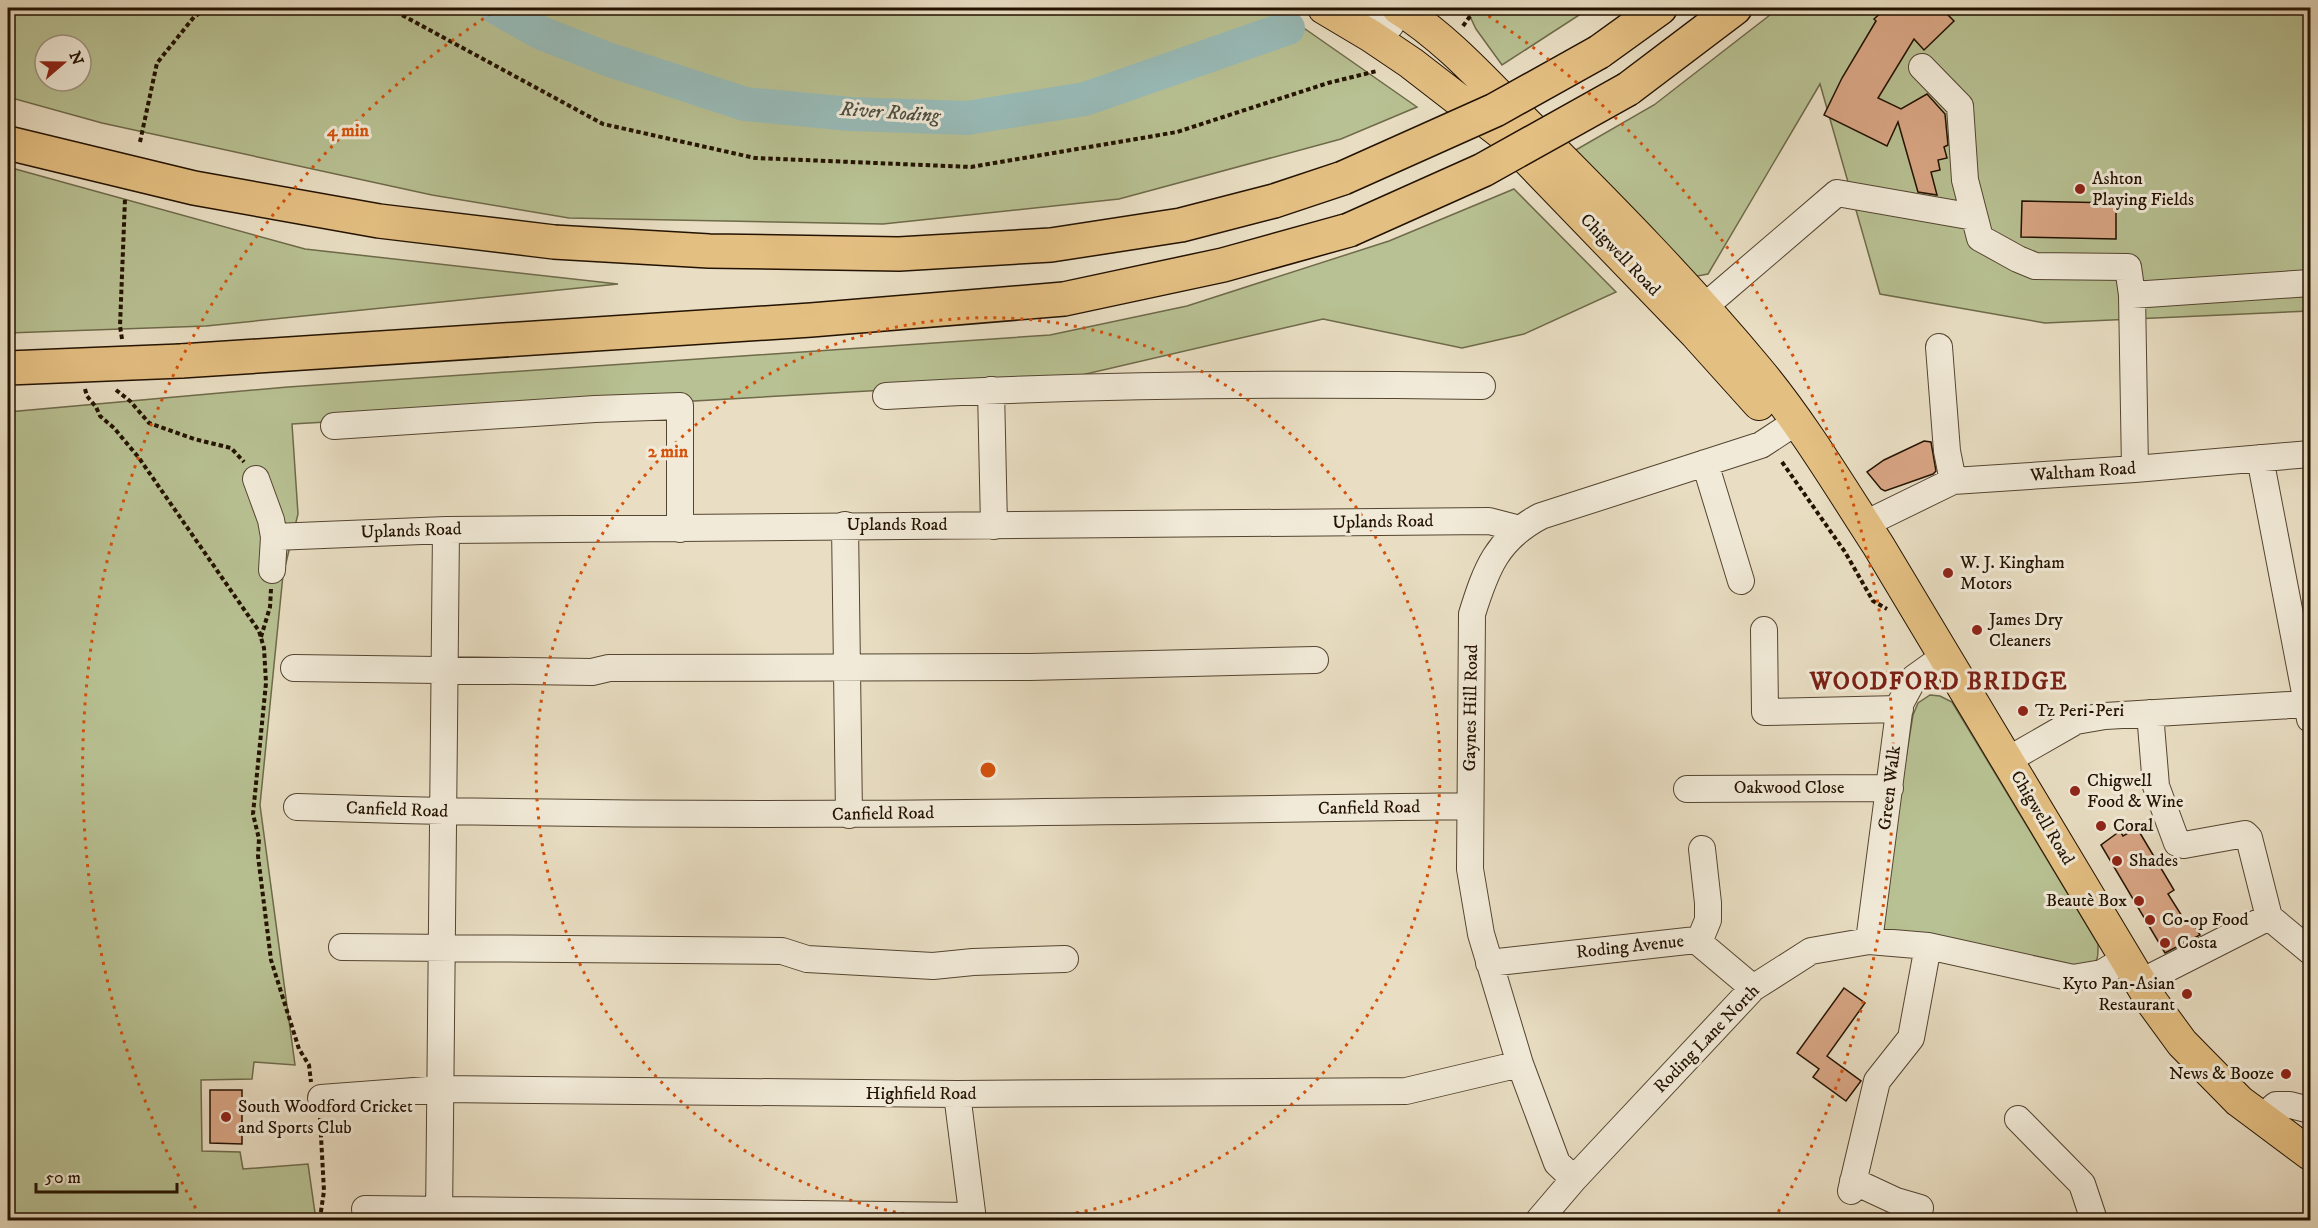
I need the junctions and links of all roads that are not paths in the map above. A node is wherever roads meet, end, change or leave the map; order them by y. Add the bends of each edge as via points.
1 (1323, 8) edge
2 (1660, 8) edge
3 (1735, 8) edge
4 (1388, 13) edge
5 (1922, 67) dead end
6 (8, 143) edge
7 (1974, 217) junction
8 (2310, 283) edge
9 (2132, 295) junction
10 (1704, 307) junction
11 (1940, 347) dead end
12 (8, 368) edge
13 (1728, 370) junction
14 (1482, 387) dead end
15 (991, 390) junction
16 (886, 396) dead end
17 (334, 426) dead end
18 (1791, 426) junction
19 (2310, 454) edge
20 (2260, 458) junction
21 (1705, 463) junction
22 (2135, 469) junction
23 (1953, 481) junction
24 (258, 485) road end
25 (1865, 524) junction
26 (845, 525) junction
27 (994, 526) junction
28 (680, 529) junction
29 (446, 530) junction
30 (1520, 530) junction
31 (274, 537) junction
32 (272, 570) road end
33 (1742, 581) dead end
34 (1764, 630) dead end
35 (1946, 655) junction
36 (1315, 660) dead end
37 (847, 666) junction
38 (294, 668) dead end
39 (444, 670) junction
40 (1899, 709) junction
41 (2309, 712) edge
42 (2150, 713) junction
43 (2007, 760) junction
44 (1890, 788) junction
45 (1687, 789) dead end
46 (1470, 806) junction
47 (297, 807) dead end
48 (444, 812) junction
49 (849, 815) junction
50 (1702, 849) dead end
51 (2269, 917) junction
52 (1869, 941) junction
53 (1699, 942) junction
54 (1928, 946) junction
55 (342, 947) dead end
56 (443, 949) junction
57 (2310, 951) edge
58 (1065, 959) dead end
59 (1489, 963) junction
60 (2134, 970) junction
61 (1753, 988) junction
62 (1520, 1064) junction
63 (441, 1089) junction
64 (957, 1094) junction
65 (317, 1099) road end
66 (2310, 1110) edge
67 (2262, 1117) junction
68 (2018, 1119) dead end
69 (2310, 1154) edge
70 (1574, 1179) junction
71 (1920, 1208) dead end
72 (365, 1209) dead end
73 (439, 1216) edge
74 (972, 1218) edge
75 (1539, 1221) edge
76 (2094, 1221) edge

1 - 4 main road, Chigwell Road
2 - 6 highway, bridge via 1599,52 1495,110 1343,178 1181,225 1051,245 899,254 709,251 554,242 379,221 194,188
3 - 12 highway, bridge via 1628,89 1483,170 1349,230 1222,265 1064,299 811,320 181,361
4 - 10 main road, Chigwell Road via 1456,54
4 - 13 main road, Chigwell Road via 1411,63 1504,135
5 - 7 street via 1960,106 1965,180
7 - 9 street via 1980,238 2035,266 2128,267
7 - 10 street via 1837,193
8 - 9 street
9 - 22 street
10 - 13 street via 1697,313 1724,346
10 - 18 main road, Chigwell Road via 1757,370
11 - 23 street via 1947,451
13 - 18 main road, Chigwell Road
14 - 15 street via 1212,384
15 - 16 street
15 - 27 street
17 - 28 street via 680,406
18 - 21 street, Gaynes Hill Road via 1761,445
18 - 25 main road, Chigwell Road
19 - 20 street, Waltham Road
20 - 22 street, Waltham Road
20 - 41 street
21 - 30 street, Gaynes Hill Road via 1540,516
21 - 33 street
22 - 23 street, Waltham Road
23 - 25 street, Waltham Road
24 - 31 street
25 - 35 main road, Chigwell Road
26 - 27 street, Uplands Road
26 - 28 street, Uplands Road
26 - 37 street
27 - 30 street, Uplands Road via 1489,521
28 - 29 street, Uplands Road
29 - 31 street, Uplands Road
29 - 39 street
30 - 46 street, Gaynes Hill Road via 1493,557 1472,614
31 - 32 street
34 - 40 street via 1765,712
35 - 40 street, Green Walk via 1914,678
35 - 43 main road, Chigwell Road
36 - 37 street via 1030,667
37 - 39 street via 609,668 592,672
37 - 49 street
38 - 39 street
39 - 48 street
40 - 44 street, Green Walk
41 - 42 street
42 - 43 street via 2076,721
42 - 51 street via 2156,786 2177,843 2245,834
43 - 60 main road, Chigwell Road
44 - 45 street, Oakwood Close
44 - 52 street, Green Walk
46 - 49 street, Canfield Road
46 - 59 street, Gaynes Hill Road via 1470,869
47 - 48 street, Canfield Road
48 - 49 street, Canfield Road
48 - 56 street
50 - 53 street via 1708,920
51 - 57 street
51 - 60 street, Roding Lane North
52 - 54 street, Roding Lane North
52 - 61 street, Roding Lane North via 1811,951
53 - 59 street, Roding Avenue
53 - 61 street, Roding Avenue
54 - 60 street, Roding Lane North via 2073,978
54 - 71 street via 1911,1038 1877,1081 1852,1186
55 - 56 street
56 - 58 street via 782,951 807,959 933,966
56 - 63 street
59 - 62 street, Gaynes Hill Road
60 - 67 main road, Chigwell Road via 2182,1042 2239,1101
61 - 70 street, Roding Lane North
62 - 64 street, Highfield Road via 1406,1091
62 - 70 street, Gaynes Hill Road via 1557,1163
63 - 64 street, Highfield Road
63 - 65 street, Highfield Road
63 - 73 street
64 - 74 street
66 - 67 street via 2276,1105
67 - 69 main road, Chigwell Road
68 - 76 street via 2082,1184
70 - 75 street, Roding Lane North
72 - 73 street
73 - 74 street

